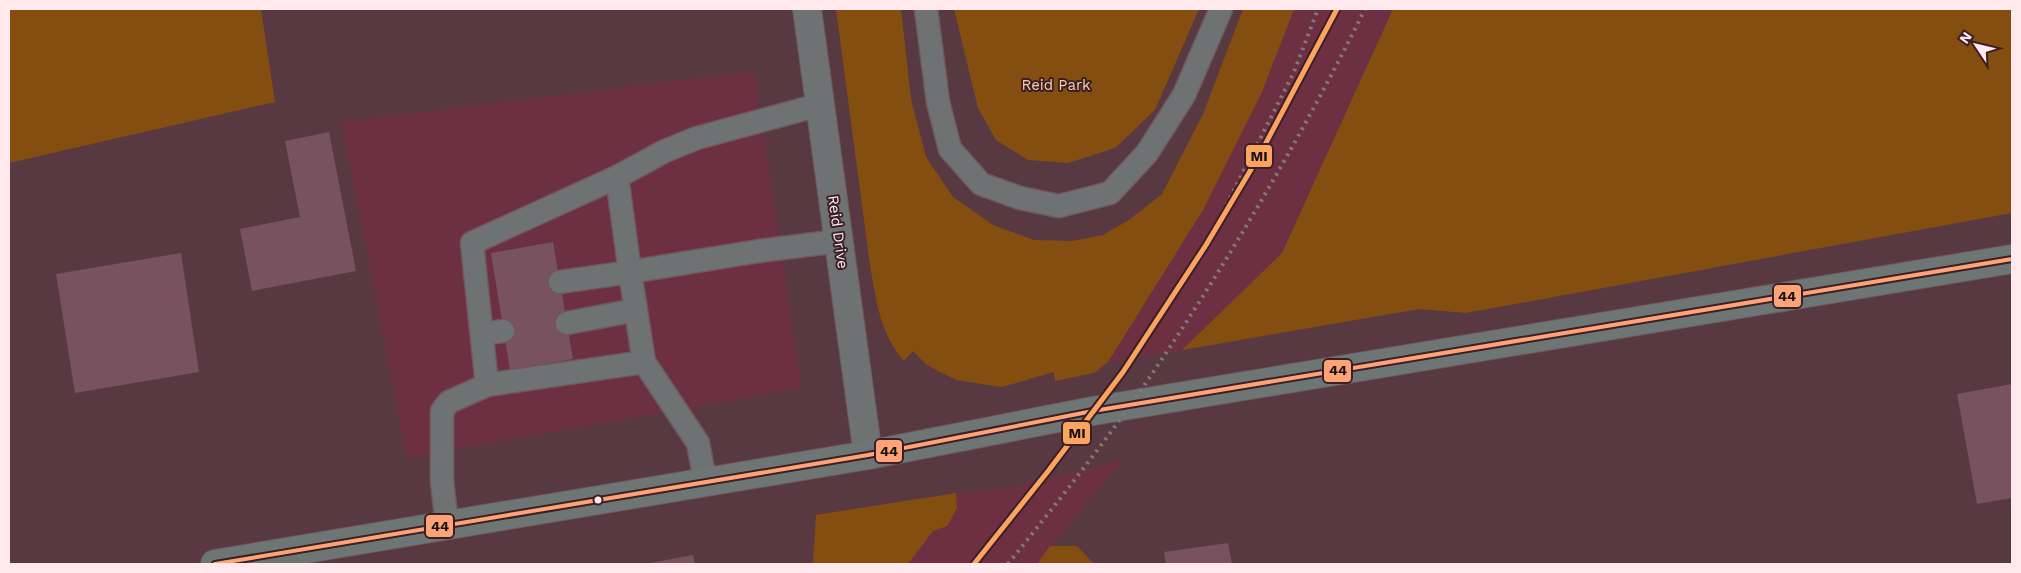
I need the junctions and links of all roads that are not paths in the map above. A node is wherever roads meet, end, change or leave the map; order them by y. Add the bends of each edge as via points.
1 (808, 9) edge
2 (926, 9) edge
3 (1221, 9) edge
4 (819, 104) junction
5 (617, 177) junction
6 (839, 241) junction
7 (2012, 259) edge
8 (630, 272) junction
9 (560, 282) dead end
10 (636, 310) junction
11 (567, 323) dead end
12 (644, 362) junction
13 (487, 385) junction
14 (868, 455) junction
15 (705, 482) junction
16 (447, 525) junction
17 (258, 561) edge
18 (215, 564) edge

1 - 4 street, Reid Drive
2 - 3 lane via 938,102 950,149 981,184 1020,198 1059,206 1110,193 1147,153 1184,95
4 - 5 lane via 698,138 665,150
4 - 6 street, Reid Drive
5 - 8 lane
5 - 13 lane via 472,243 487,291 493,333
6 - 8 lane
6 - 14 street, Reid Drive
7 - 14 main road via 1093,411
8 - 9 lane
8 - 10 lane
10 - 11 lane
10 - 12 lane
12 - 13 lane
12 - 15 lane via 698,443
13 - 16 lane via 449,402 442,411 442,481
14 - 15 main road
15 - 16 main road
16 - 17 main road
17 - 18 main road

